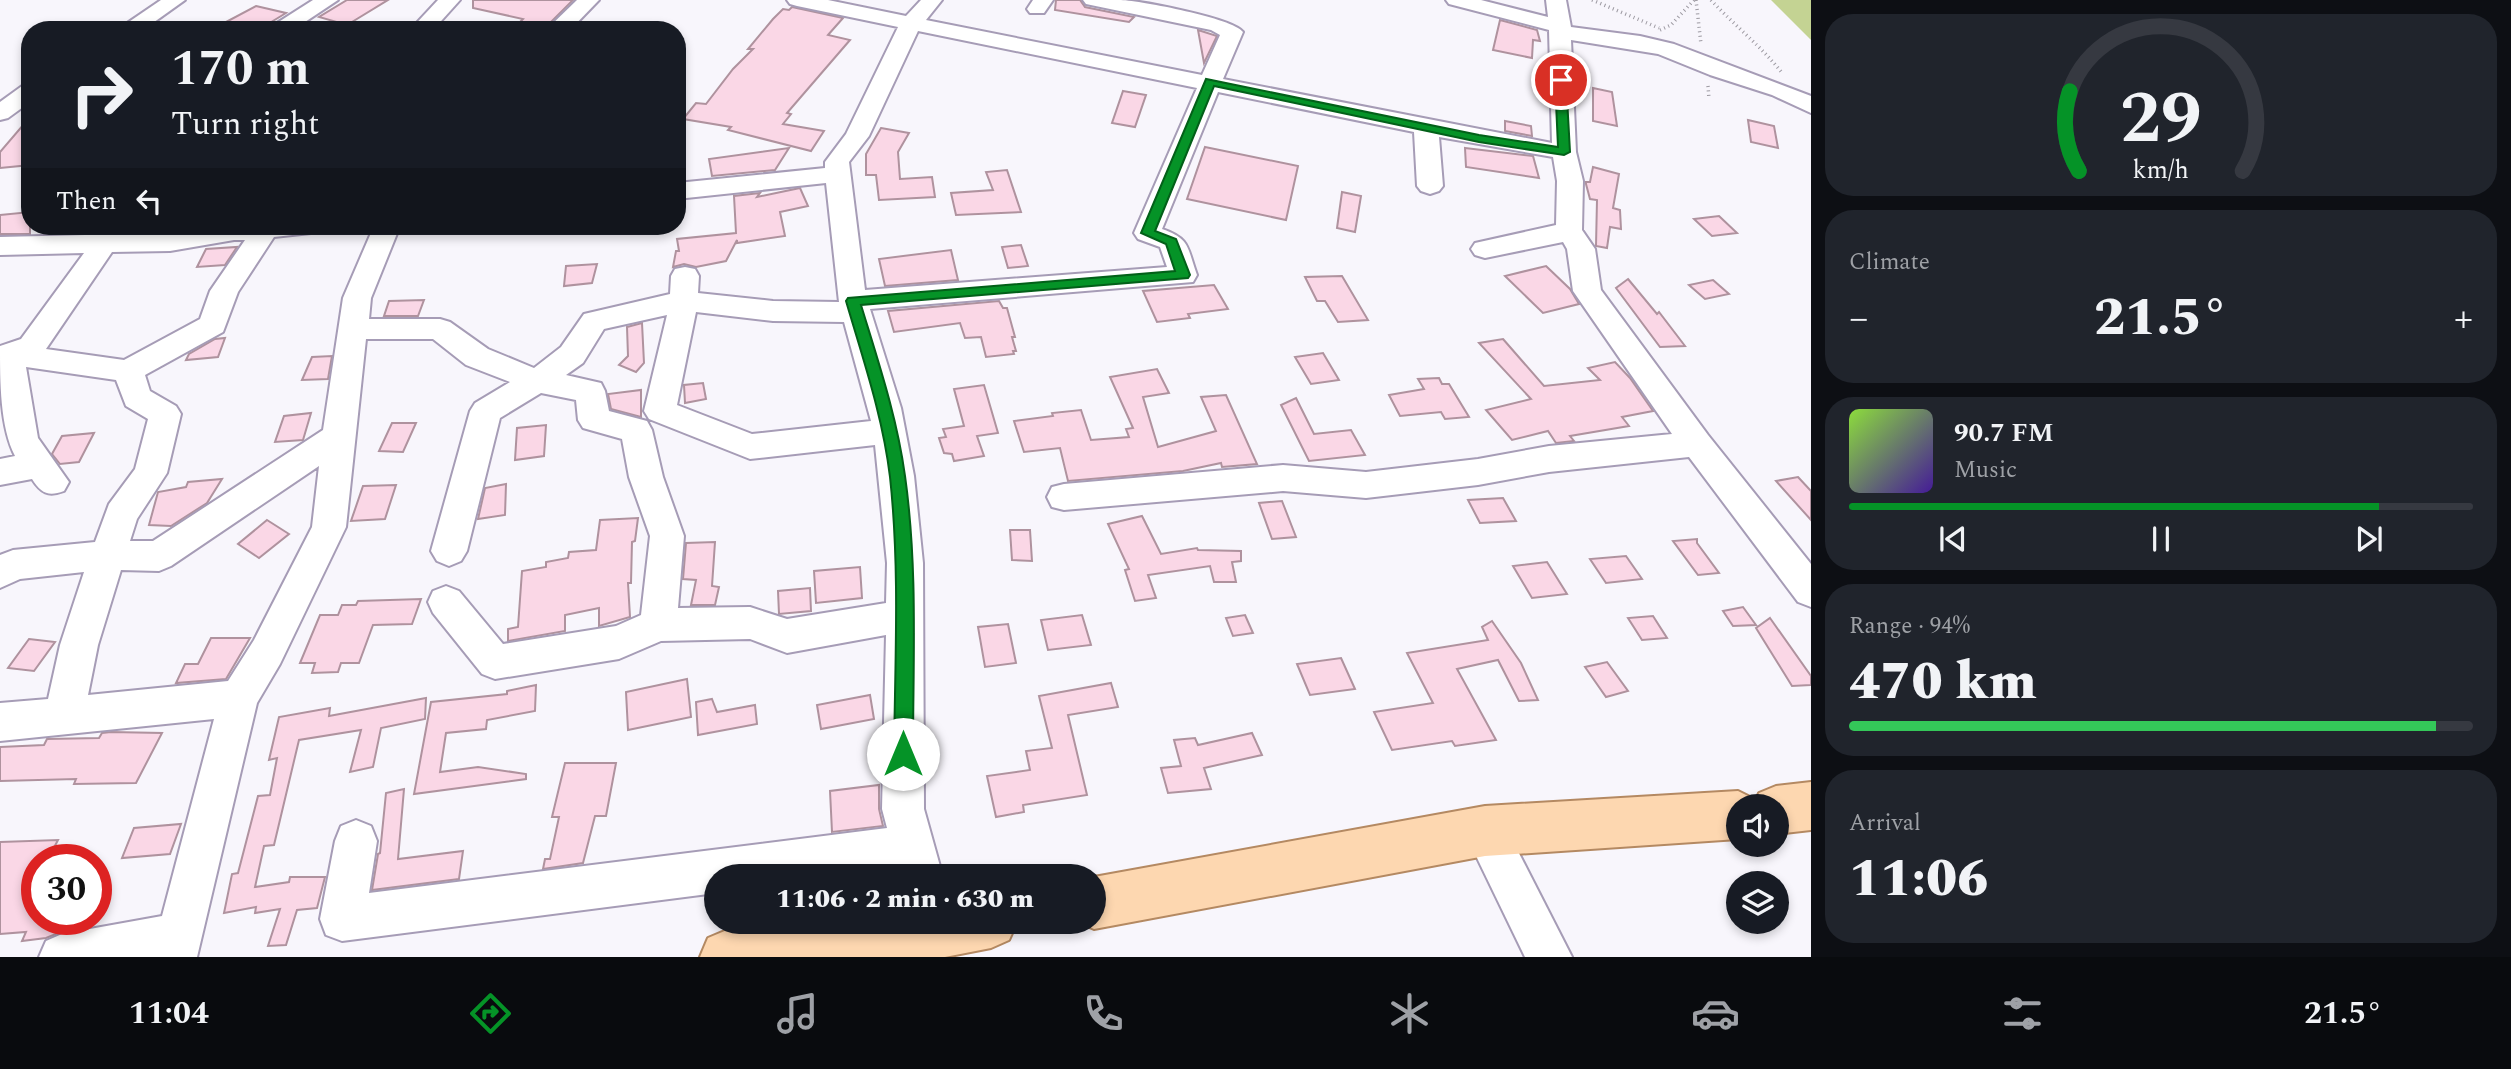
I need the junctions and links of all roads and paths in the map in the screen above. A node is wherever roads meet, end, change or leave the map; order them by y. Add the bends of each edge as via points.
1 (175, 0) edge
2 (328, 0) edge
3 (450, 0) edge
4 (589, 0) edge
5 (797, 0) edge
6 (932, 0) edge
7 (1093, 0) edge
8 (1456, 0) edge
9 (1694, 0) edge
10 (1710, 0) edge
11 (1558, 19) edge
12 (142, 21) edge
13 (292, 21) edge
14 (430, 21) edge
15 (567, 21) edge
16 (910, 24) junction
17 (1622, 40) junction
18 (1210, 82) junction
19 (21, 98) edge
20 (1802, 100) edge
21 (0, 113) edge
22 (1426, 127) junction
23 (1564, 152) junction
24 (840, 174) junction
25 (1430, 186) dead end
26 (686, 190) edge
27 (1569, 230) junction
28 (76, 235) edge
29 (225, 235) edge
30 (262, 235) edge
31 (383, 235) edge
32 (104, 243) junction
33 (0, 246) edge
34 (1485, 249) dead end
35 (684, 288) junction
36 (854, 307) junction
37 (352, 329) junction
38 (4, 356) edge
39 (128, 371) junction
40 (537, 381) junction
41 (648, 421) junction
42 (889, 431) junction
43 (338, 436) junction
44 (1697, 444) junction
45 (0, 472) edge
46 (1064, 498) dead end
47 (449, 551) dead end
48 (108, 555) junction
49 (0, 572) edge
50 (1811, 591) edge
51 (446, 602) dead end
52 (904, 616) junction
53 (658, 625) junction
54 (239, 698) junction
55 (64, 716) junction
56 (0, 723) edge
57 (1811, 806) edge
58 (1789, 809) edge
59 (1726, 816) edge
60 (1485, 831) junction
61 (356, 841) dead end
62 (917, 861) edge
63 (1106, 901) edge
64 (890, 934) edge
65 (177, 946) edge
66 (733, 956) edge
67 (62, 957) edge
68 (1549, 957) edge

1 - 12 street
2 - 13 street
3 - 14 street
4 - 15 street
5 - 16 street
6 - 16 street
7 - 18 street via 1232,32
8 - 11 street
9 - 17 path via 1671,26
10 - 20 path via 1777,63
11 - 17 street
11 - 23 street
16 - 18 street
16 - 24 street via 857,136 837,162
17 - 20 street via 1666,49 1697,64 1764,82
18 - 22 street
18 - 36 street via 1147,233 1172,242 1183,275
19 - 21 street
22 - 23 street
22 - 25 street
23 - 27 street via 1570,181
24 - 26 street
24 - 36 street
27 - 34 street
27 - 44 street via 1581,249 1587,291
28 - 32 street
28 - 33 street
29 - 32 street
30 - 39 street via 224,291 213,325
31 - 37 street via 356,298
32 - 38 street via 32,346
35 - 36 lane via 773,311
35 - 40 lane via 594,321 572,355
35 - 41 street
36 - 42 street
37 - 40 street via 440,329 477,357
37 - 43 street
38 - 39 street
38 - 45 street via 22,441 46,473
39 - 48 street via 137,398 165,414 150,473 121,514
40 - 41 street via 590,391 594,420
40 - 47 lane via 486,411
41 - 42 street via 750,447
41 - 53 street via 646,477 667,536
42 - 52 street via 905,563
43 - 48 street via 159,556
43 - 54 street via 330,527
44 - 46 street via 1366,485 1283,478
44 - 50 street
48 - 49 street via 13,565
48 - 55 street via 79,645
51 - 53 street via 495,662 619,642
52 - 53 street via 788,636 750,623
52 - 62 street via 903,809
54 - 55 street
54 - 65 street
55 - 56 street
57 - 58 main road
59 - 60 main road
60 - 63 main road
60 - 68 street
61 - 62 street via 342,919
64 - 66 main road
65 - 67 street

